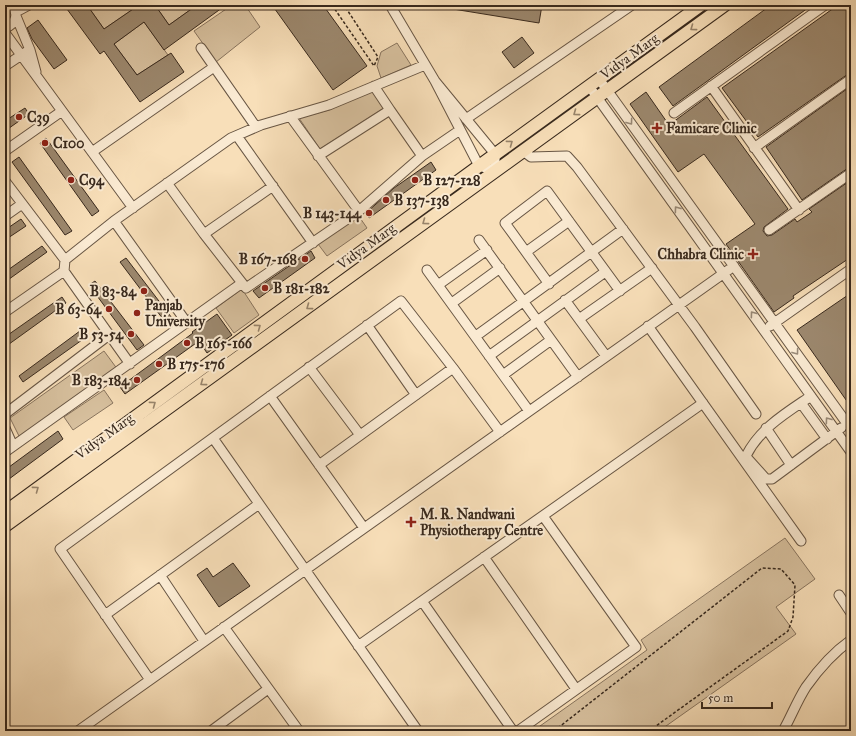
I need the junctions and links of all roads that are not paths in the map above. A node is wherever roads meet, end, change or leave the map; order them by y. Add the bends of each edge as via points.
1 (29, 5) edge
2 (390, 5) edge
3 (632, 5) edge
4 (701, 5) edge
5 (725, 5) edge
6 (825, 5) edge
7 (15, 11) edge
8 (5, 28) edge
9 (5, 33) edge
10 (201, 48) dead end
11 (30, 50) junction
12 (21, 55) junction
13 (425, 65) junction
14 (5, 66) edge
15 (214, 67) junction
16 (37, 76) junction
17 (599, 79) junction
18 (851, 79) edge
19 (435, 81) junction
20 (374, 86) junction
21 (589, 86) junction
22 (711, 86) junction
23 (607, 90) junction
24 (597, 97) junction
25 (390, 110) junction
26 (62, 111) junction
27 (674, 113) dead end
28 (290, 116) junction
29 (466, 119) junction
30 (256, 127) junction
31 (460, 130) junction
32 (236, 136) junction
33 (754, 148) junction
34 (5, 151) edge
35 (523, 151) junction
36 (92, 152) junction
37 (495, 154) junction
38 (318, 156) junction
39 (422, 156) junction
40 (478, 166) junction
41 (495, 171) junction
42 (851, 173) edge
43 (5, 181) edge
44 (167, 183) junction
45 (273, 186) junction
46 (22, 204) junction
47 (133, 208) junction
48 (799, 210) junction
49 (359, 211) junction
50 (5, 216) edge
51 (114, 221) junction
52 (569, 221) junction
53 (623, 229) junction
54 (770, 230) dead end
55 (204, 234) junction
56 (479, 240) dead end
57 (314, 243) junction
58 (487, 250) junction
59 (526, 252) junction
60 (591, 253) junction
61 (65, 260) junction
62 (734, 266) junction
63 (500, 268) junction
64 (652, 268) junction
65 (427, 270) dead end
66 (64, 271) junction
67 (605, 272) junction
68 (723, 273) junction
69 (850, 273) edge
70 (242, 283) junction
71 (549, 284) junction
72 (438, 285) junction
73 (620, 291) junction
74 (565, 300) junction
75 (524, 302) junction
76 (452, 304) junction
77 (679, 305) junction
78 (5, 312) edge
79 (537, 320) junction
80 (579, 320) junction
81 (187, 323) junction
82 (775, 323) junction
83 (367, 325) junction
84 (648, 326) junction
85 (764, 330) junction
86 (109, 335) junction
87 (476, 336) junction
88 (551, 340) junction
89 (489, 356) junction
90 (606, 356) junction
91 (130, 364) junction
92 (310, 367) junction
93 (453, 368) junction
94 (503, 374) junction
95 (578, 377) junction
96 (416, 395) junction
97 (270, 396) junction
98 (811, 396) junction
99 (703, 403) junction
100 (801, 403) junction
101 (529, 411) junction
102 (5, 414) edge
103 (756, 414) dead end
104 (849, 426) edge
105 (5, 428) edge
106 (766, 428) junction
107 (500, 432) junction
108 (837, 432) junction
109 (360, 435) junction
110 (213, 438) junction
111 (827, 439) junction
112 (13, 446) junction
113 (5, 452) edge
114 (851, 452) edge
115 (744, 457) junction
116 (319, 465) junction
117 (792, 465) junction
118 (259, 504) junction
119 (5, 512) edge
120 (543, 516) junction
121 (5, 526) edge
122 (364, 528) junction
123 (801, 541) dead end
124 (484, 557) junction
125 (305, 570) junction
126 (160, 575) junction
127 (839, 595) dead end
128 (422, 601) junction
129 (851, 613) edge
130 (105, 615) junction
131 (224, 627) junction
132 (851, 640) edge
133 (204, 641) junction
134 (358, 646) junction
135 (150, 680) junction
136 (268, 689) junction
137 (576, 689) junction
138 (78, 731) edge
139 (211, 731) edge
140 (299, 731) edge
141 (418, 731) edge
142 (513, 731) edge
143 (518, 731) edge
144 (783, 731) edge

1 - 7 street
2 - 13 street
3 - 29 street
4 - 17 main road, Vidya Marg
5 -> 23 main road, Vidya Marg
6 - 22 street
7 - 8 street via 14,21
7 - 11 street
9 - 12 street
10 - 15 street
11 - 12 street
11 - 16 street
12 - 14 street
12 - 16 street
13 - 19 street
13 - 20 street
15 - 30 street
15 - 36 street
16 - 26 street
17 - 21 main road, Vidya Marg
17 - 23 street
18 - 33 street
19 - 29 street
19 - 31 street
20 - 25 street
20 - 28 street via 329,105
21 - 24 street
37 -> 21 main road, Vidya Marg
22 - 27 street
22 - 33 street
23 - 24 main road, Vidya Marg
23 -> 62 street
24 -> 35 main road, Vidya Marg
68 -> 24 street
25 - 38 street
25 - 39 street
26 - 34 street
26 - 36 street
28 - 30 street
28 - 38 street
29 - 37 street
30 - 32 street
31 - 39 street
31 - 40 street
32 - 44 street
32 - 45 street
33 - 48 street
35 - 41 main road, Vidya Marg
35 - 53 street via 531,157 567,156
36 - 47 street
37 - 40 main road, Vidya Marg
37 - 41 street
38 - 49 street
39 - 49 street
40 - 41 street
119 -> 40 main road, Vidya Marg
41 -> 121 main road, Vidya Marg
42 - 48 street
43 - 46 street
44 - 47 street
44 - 55 street
45 - 55 street
45 - 57 street
46 - 50 street
46 - 61 street
47 - 51 street
48 - 54 street
49 - 57 street
51 - 61 street
51 - 81 street
52 - 59 street
52 - 59 street via 547,191 505,223
52 - 60 street
53 - 60 street
53 - 64 street
55 - 70 street
56 - 58 street
57 - 70 street via 246,288
58 - 63 street
58 - 72 street
59 - 71 street
60 - 67 street
60 - 71 street
61 - 66 street
62 - 68 street
62 - 82 street
63 - 75 street
63 - 76 street
64 - 73 street
64 - 77 street
65 - 72 street
66 - 78 street
66 - 86 street
67 - 73 street
67 - 74 street
68 - 77 street
85 -> 68 street
69 - 82 street
70 - 81 street
71 - 75 street
72 - 76 street
73 - 80 street
74 - 79 street
74 - 80 street
75 - 79 street
75 - 87 street
76 - 87 street
77 - 84 street
77 - 103 street
79 - 88 street
79 - 89 street
80 - 90 street
81 - 91 street
82 - 85 street
82 -> 104 street
83 - 92 street
83 - 93 street via 400,300
83 - 96 street
84 - 90 street
84 - 99 street
85 - 98 street
86 - 91 street
86 - 102 street
87 - 89 street
88 - 94 street
88 - 95 street
89 - 94 street
90 - 95 street
91 - 112 street
92 - 97 street
92 - 109 street
93 - 96 street
93 - 107 street
94 - 101 street
95 - 101 street
96 - 109 street
97 - 110 street
97 - 116 street
98 - 100 street
108 -> 98 street
99 - 115 street
99 - 120 street
100 - 106 street
100 - 111 street
101 - 107 street
104 - 108 street
105 - 112 street
106 - 115 street
106 - 117 street
107 - 122 street
108 - 111 street
108 - 114 street
109 - 116 street
110 - 118 street
110 - 130 street via 60,549
111 - 117 street
112 - 113 street
115 - 117 street via 769,480
115 - 123 street
116 - 122 street
118 - 125 street
118 - 126 street
120 - 124 street
120 - 137 street via 636,647
122 - 125 street
124 - 128 street
124 - 137 street
125 - 131 street
125 - 134 street
126 - 130 street
126 - 133 street
127 - 129 street
128 - 134 street
128 - 142 street
130 - 135 street
131 - 133 street
131 - 136 street
132 - 144 street via 825,664 806,687
133 - 135 street
134 - 141 street
135 - 138 street
136 - 139 street
136 - 140 street
137 - 143 street

